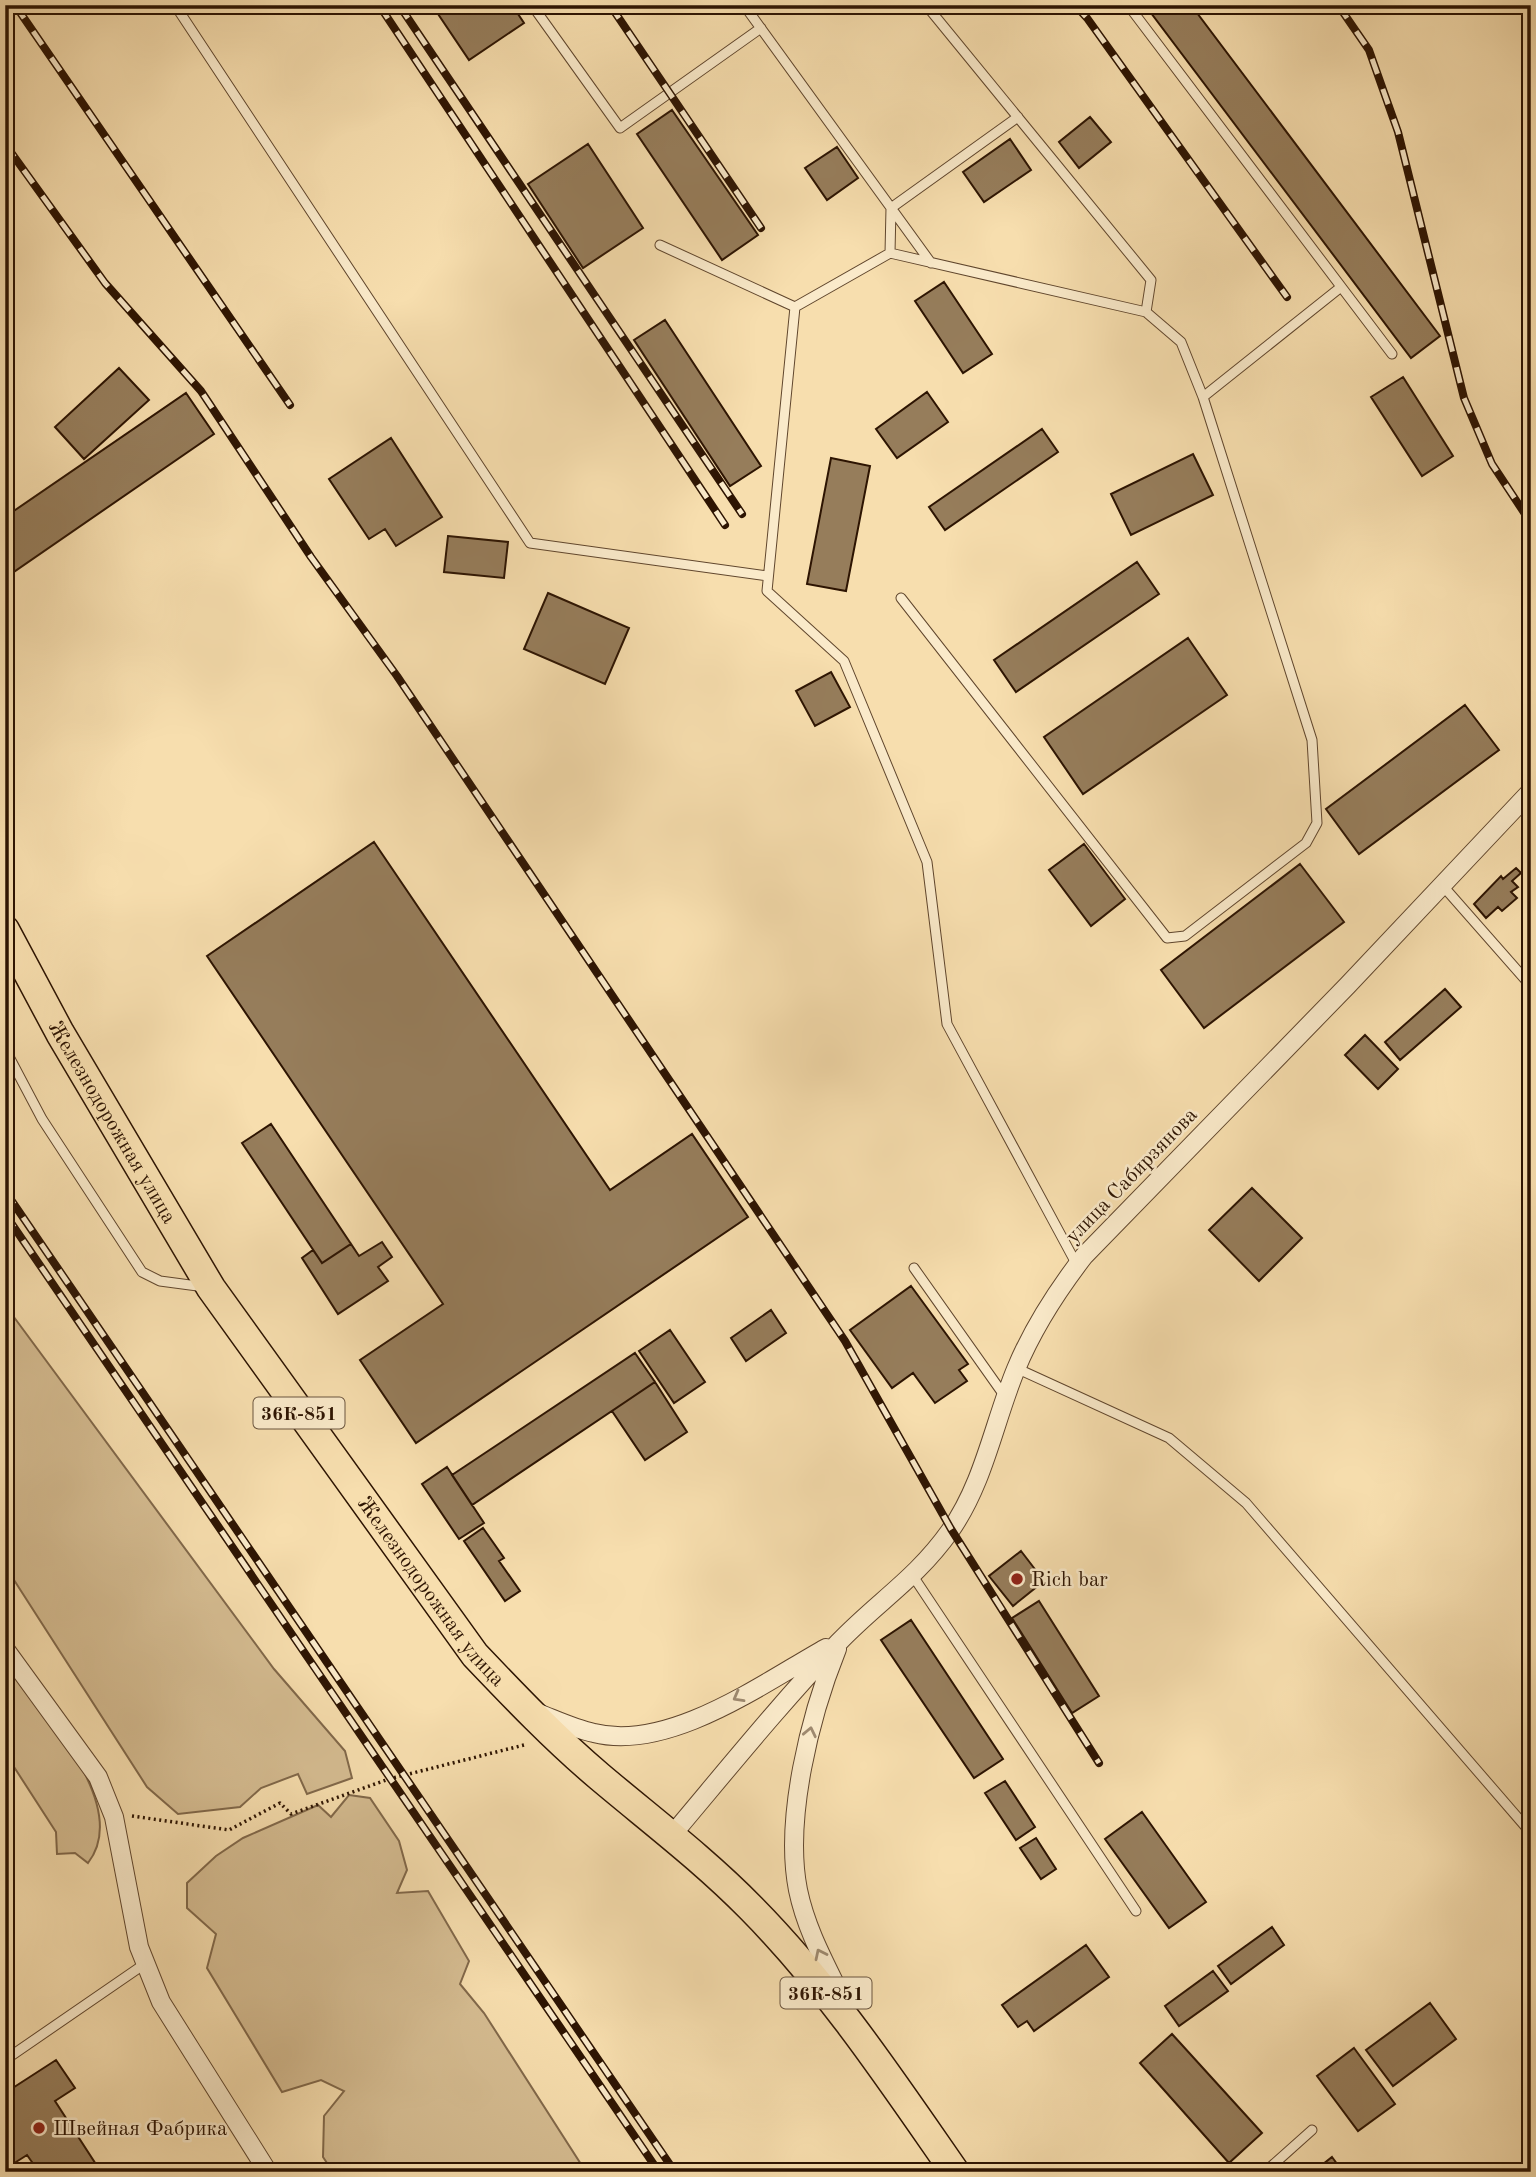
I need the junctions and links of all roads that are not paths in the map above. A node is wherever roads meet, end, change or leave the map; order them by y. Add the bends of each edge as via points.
1 (176, 5) edge
2 (532, 5) edge
3 (744, 5) edge
4 (926, 5) edge
5 (1128, 5) edge
6 (761, 28) junction
7 (1018, 117) junction
8 (891, 208) junction
9 (660, 245) dead end
10 (890, 253) junction
11 (932, 263) junction
12 (1341, 287) junction
13 (795, 307) junction
14 (1146, 312) junction
15 (1392, 354) dead end
16 (1203, 397) junction
17 (768, 576) junction
18 (901, 598) dead end
19 (1531, 791) edge
20 (1443, 886) junction
21 (5, 930) edge
22 (1531, 986) edge
23 (5, 1049) edge
24 (1077, 1265) junction
25 (915, 1268) dead end
26 (211, 1287) junction
27 (1016, 1368) junction
28 (1006, 1398) junction
29 (913, 1576) junction
30 (841, 1640) junction
31 (5, 1649) edge
32 (526, 1709) junction
33 (1531, 1833) edge
34 (671, 1835) junction
35 (1136, 1911) dead end
36 (145, 1963) junction
37 (861, 2037) junction
38 (5, 2060) edge
39 (1312, 2130) dead end
40 (268, 2172) edge
41 (954, 2172) edge
42 (1265, 2172) edge

1 - 17 lane via 530,543
2 - 6 lane via 620,128
3 - 6 lane
4 - 7 lane
5 - 12 lane
6 - 8 lane
7 - 8 lane
7 - 14 lane via 1151,279
8 - 10 lane
8 - 11 lane
9 - 13 lane
10 - 11 lane
10 - 13 lane
11 - 14 lane
12 - 15 lane
12 - 16 lane
13 - 17 lane
14 - 16 lane via 1181,342
16 - 18 lane via 1312,740 1317,823 1306,844 1185,936 1167,938
17 - 24 lane via 767,591 844,661 926,862 947,1024
19 - 20 street, улица Сабирзянова
20 - 22 lane
20 - 24 street, улица Сабирзянова via 1143,1191
21 - 26 main road, Железнодорожная улица / 36К-851 via 60,1033
23 - 26 lane via 43,1119 142,1272 160,1281
24 - 27 street, улица Сабирзянова via 1058,1289
25 - 28 lane
26 - 32 main road, Железнодорожная улица / 36К-851 via 437,1605 475,1655
27 - 28 street, улица Сабирзянова
27 - 33 lane via 1169,1438 1246,1503
28 - 29 street, улица Сабирзянова via 965,1505
29 - 30 street, улица Сабирзянова
29 - 35 lane
30 -> 32 street via 698,1718 661,1730 631,1736 595,1734
30 - 34 street
37 -> 30 street via 811,1934 794,1863 809,1734 817,1699
31 - 36 street via 98,1777 114,1817
32 - 34 main road, Железнодорожная улица / 36К-851
34 - 37 main road, Железнодорожная улица / 36К-851 via 803,1963
36 - 38 lane
36 - 40 street via 161,2002
37 - 41 main road, Железнодорожная улица / 36К-851
39 - 42 lane

